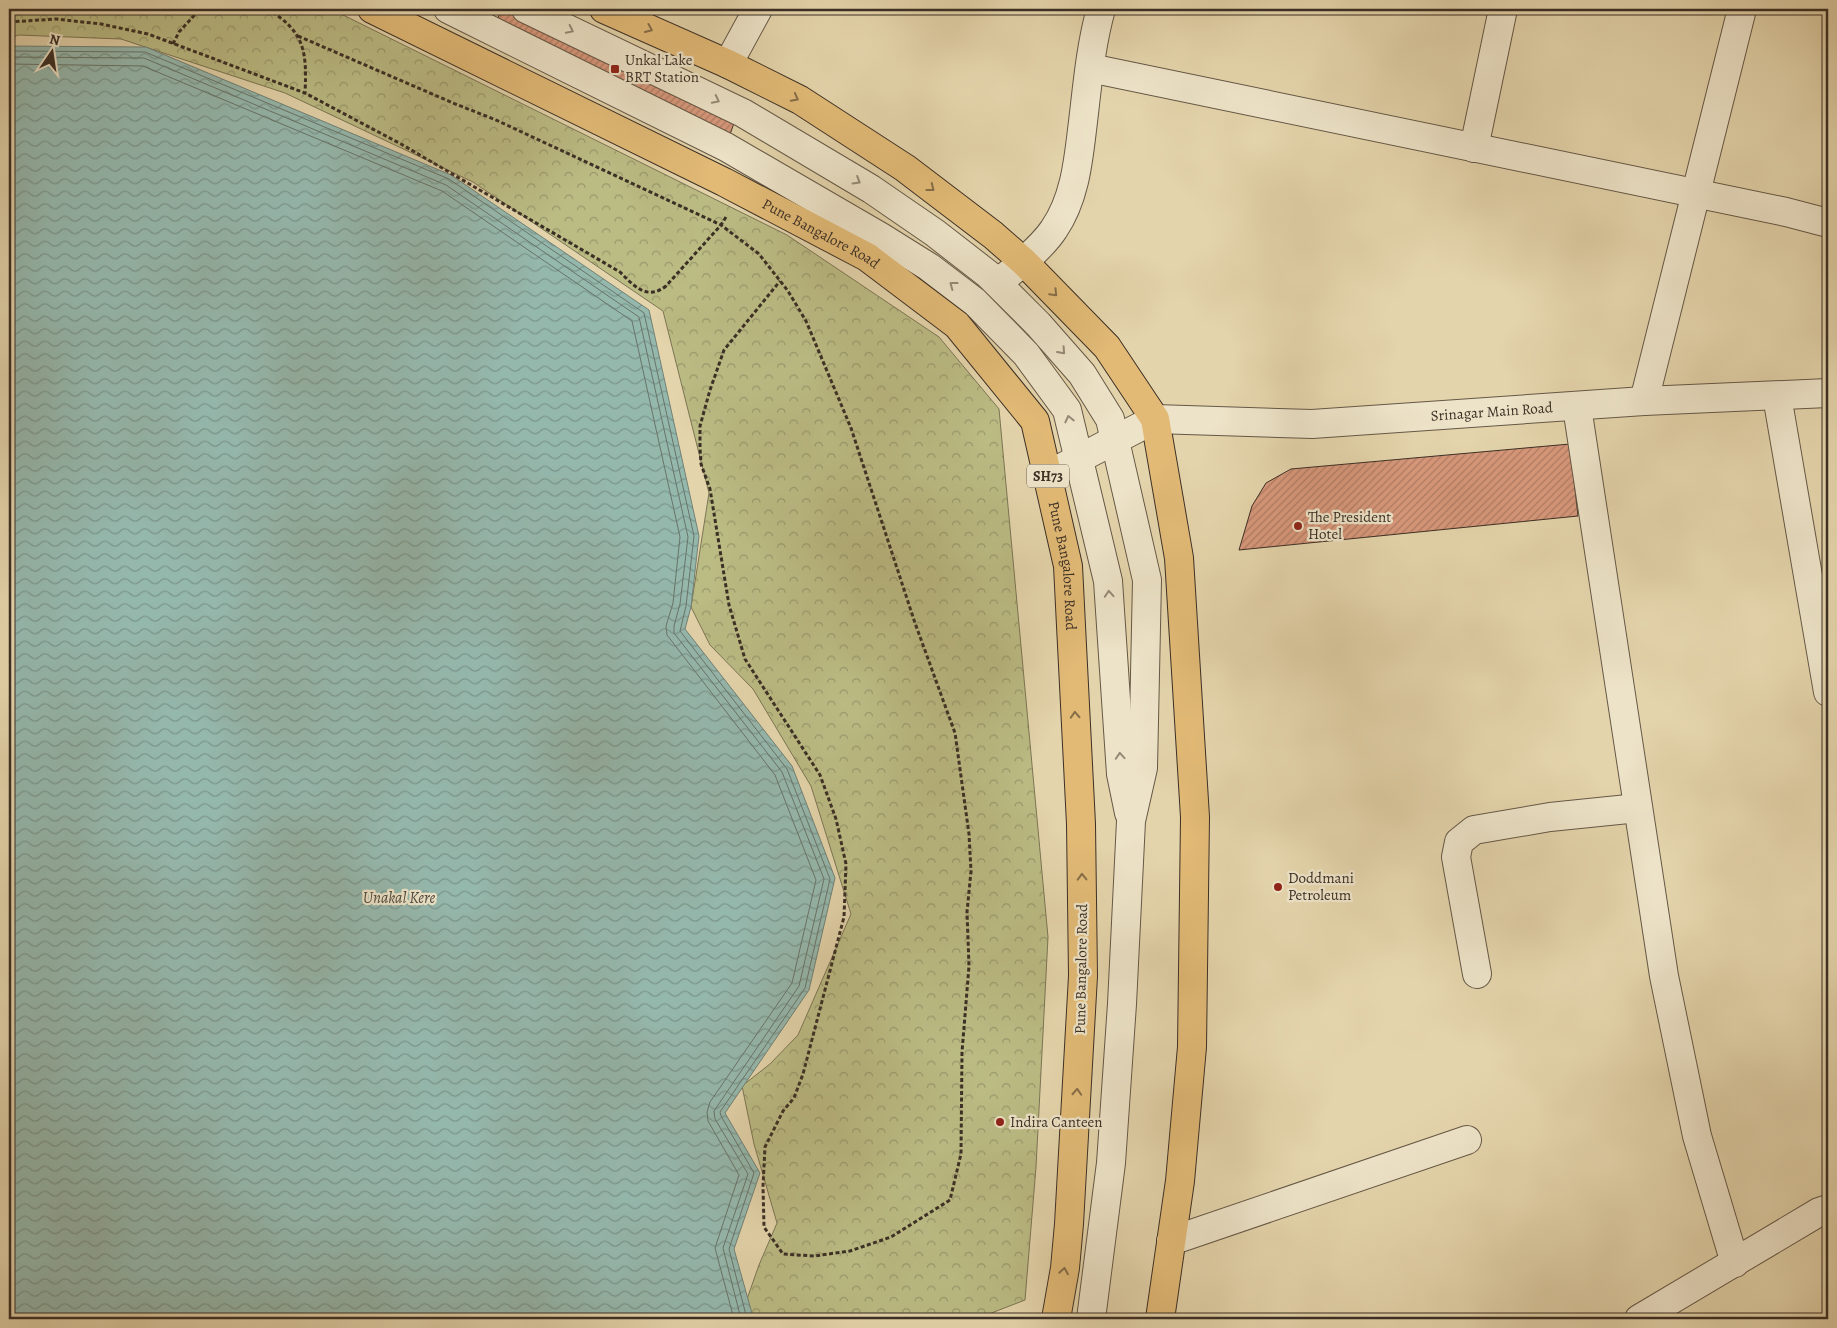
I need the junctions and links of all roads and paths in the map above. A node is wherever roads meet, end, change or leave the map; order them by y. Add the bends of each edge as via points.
1 (200, 9) edge
2 (267, 9) edge
3 (372, 9) edge
4 (448, 9) edge
5 (526, 9) edge
6 (604, 9) edge
7 (758, 9) edge
8 (1101, 9) edge
9 (1503, 9) edge
10 (1742, 9) edge
11 (9, 22) edge
12 (298, 36) junction
13 (173, 44) junction
14 (728, 64) junction
15 (1090, 68) junction
16 (305, 93) junction
17 (1474, 148) junction
18 (741, 191) junction
19 (1696, 194) junction
20 (1828, 223) edge
21 (721, 225) junction
22 (1024, 262) junction
23 (780, 280) junction
24 (998, 284) junction
25 (975, 302) junction
26 (957, 324) junction
27 (1828, 393) edge
28 (1777, 396) junction
29 (1644, 401) junction
30 (1577, 407) junction
31 (1155, 419) junction
32 (1115, 440) junction
33 (1079, 460) junction
34 (1047, 475) junction
35 (1823, 629) edge
36 (1828, 692) edge
37 (1638, 808) junction
38 (1131, 821) junction
39 (1477, 974) dead end
40 (1467, 1140) dead end
41 (1828, 1209) edge
42 (1172, 1242) junction
43 (1735, 1263) junction
44 (1056, 1319) edge
45 (1091, 1319) edge
46 (1160, 1319) edge
47 (1639, 1319) edge

1 - 13 path via 179,32
2 - 12 path via 284,18
3 - 18 main road, Pune Bangalore Road / SH73
25 -> 4 street via 929,267 881,237 726,147
5 -> 24 street via 752,118 871,189 935,233
6 -> 14 main road
7 - 14 street
8 - 15 street
9 - 17 street
10 - 19 street
11 - 13 path via 56,20 102,24 148,34
12 - 16 path via 305,53
12 - 21 path via 496,120
13 - 16 path
14 -> 22 main road via 800,100 906,168
15 - 17 street
15 - 22 street via 1069,203 1054,230
16 - 21 path via 409,149 620,272 647,292 658,293 666,286
17 - 19 street
18 - 21 path
18 - 26 main road, Pune Bangalore Road / SH73 via 867,257
19 - 20 street
19 - 29 street
21 - 23 path via 759,254
22 - 24 street
22 -> 31 main road via 1107,347
23 - 23 path via 806,321 851,428 955,733 970,834 969,966 962,1052 961,1154 950,1200 891,1237 850,1251 814,1256 783,1254 764,1227 765,1147 783,1111 794,1098 803,1074 844,918 846,864 836,819 820,775 745,659 729,605 712,498 701,464 700,448 700,426 724,350
24 - 25 street
24 -> 32 street via 1082,374 1110,419
25 - 26 street
33 -> 25 street via 1067,410 1026,354
26 - 34 main road, Pune Bangalore Road / SH73 via 1035,422
27 - 28 street, Srinagar Main Road
28 - 29 street, Srinagar Main Road
28 - 35 street
29 - 30 street, Srinagar Main Road
30 - 31 street, Srinagar Main Road via 1312,424
30 - 37 street
31 - 32 street
31 - 42 main road via 1178,558 1195,817 1192,1047
32 - 33 street
32 - 38 street via 1147,580 1143,768
33 - 34 street
38 -> 33 street via 1121,774 1108,581
44 -> 34 main road, Pune Bangalore Road / SH73 via 1069,1224 1084,976 1081,824 1068,566
35 - 36 street
37 - 39 street via 1550,817 1474,830 1459,842 1456,857
37 - 43 street via 1664,976 1697,1136
38 - 45 street via 1111,1163
40 - 42 street
41 - 43 street
42 - 46 main road
43 - 47 street

